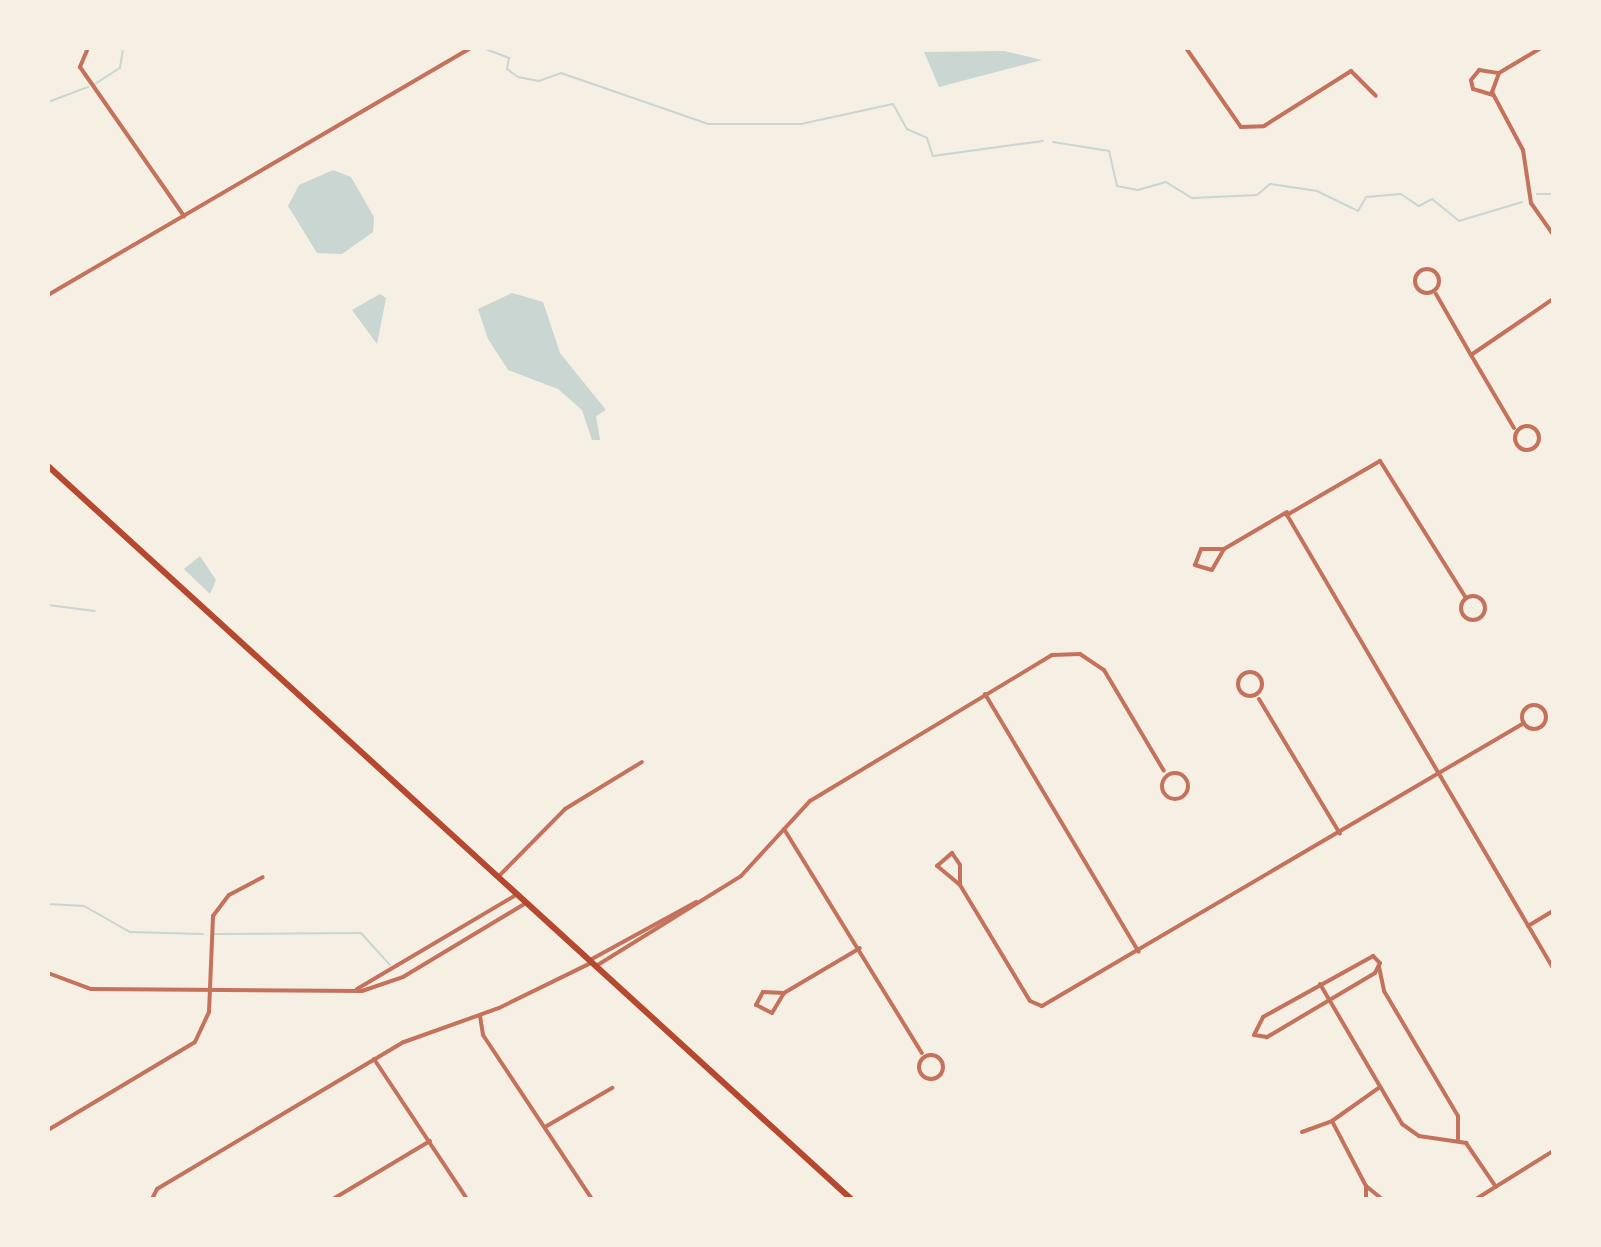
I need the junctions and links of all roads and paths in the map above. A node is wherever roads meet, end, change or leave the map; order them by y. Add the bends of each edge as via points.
1 (88, 48) edge
2 (471, 48) edge
3 (1186, 48) edge
4 (1541, 48) edge
5 (1499, 73) junction
6 (1493, 95) junction
7 (1376, 96) dead end
8 (184, 216) junction
9 (1553, 235) edge
10 (1436, 294) junction
11 (48, 295) edge
12 (1553, 299) edge
13 (1471, 355) junction
14 (1514, 428) junction
15 (48, 466) edge
16 (1289, 511) junction
17 (1224, 549) junction
18 (1466, 598) junction
19 (985, 694) junction
20 (1259, 699) junction
21 (1524, 723) junction
22 (642, 762) dead end
23 (1164, 771) junction
24 (1439, 775) junction
25 (784, 829) junction
26 (1340, 834) junction
27 (263, 877) dead end
28 (498, 878) junction
29 (960, 885) junction
30 (516, 895) junction
31 (526, 903) junction
32 (1553, 911) edge
33 (1528, 926) junction
34 (860, 948) junction
35 (1139, 952) junction
36 (593, 963) junction
37 (1379, 967) junction
38 (1553, 968) edge
39 (48, 973) edge
40 (1320, 984) junction
41 (209, 990) junction
42 (354, 990) junction
43 (784, 993) junction
44 (1329, 1000) junction
45 (499, 1008) junction
46 (922, 1053) junction
47 (374, 1059) junction
48 (1380, 1087) junction
49 (612, 1088) dead end
50 (1332, 1121) junction
51 (545, 1127) junction
52 (48, 1130) edge
53 (1302, 1132) dead end
54 (1458, 1139) junction
55 (430, 1141) junction
56 (1553, 1151) edge
57 (1366, 1186) junction
58 (1496, 1187) junction
59 (152, 1199) edge
60 (333, 1199) edge
61 (467, 1199) edge
62 (592, 1199) edge
63 (851, 1199) edge
64 (1366, 1199) edge
65 (1382, 1199) edge
66 (1476, 1199) edge

1 - 8 street via 79,55 83,72
2 - 8 street
3 - 7 street via 1241,127 1264,126 1351,71
4 - 5 street
5 - 6 street
5 - 6 street via 1479,70 1471,80 1473,89
6 - 9 street via 1523,150 1531,203
8 - 11 street
10 - 10 street via 1434,273 1420,271 1417,288
10 - 13 street
12 - 13 street
13 - 14 street
14 - 14 street via 1522,448 1535,448 1535,430
15 - 28 main road
16 - 17 street
16 - 18 street via 1380,461
16 - 24 street via 1287,522
17 - 17 street via 1201,549 1195,565 1212,570
18 - 18 street via 1465,616 1482,616 1483,601
19 - 23 street via 1052,655 1089,658 1111,679
19 - 25 street via 810,801
19 - 35 street
20 - 20 street via 1259,677 1244,672 1238,687
20 - 26 street
21 - 21 street via 1540,728 1545,711 1531,706
21 - 24 street
22 - 28 street via 564,810
23 - 23 street via 1168,797 1183,798 1187,782
24 - 26 street
24 - 33 street
25 - 34 street
25 - 36 street via 757,864
26 - 35 street
27 - 41 street via 229,895 213,916
28 - 30 main road
29 - 29 street via 958,860 943,854 939,871
29 - 35 street via 1033,1005
30 - 31 main road
30 - 42 street
31 - 36 main road
31 - 42 street via 403,977
32 - 33 street
33 - 38 street
34 - 43 street
34 - 46 street
36 - 45 street
36 - 63 main road
37 - 40 street via 1369,956
37 - 44 street
37 - 54 street via 1384,991 1458,1116
39 - 41 street via 91,989
40 - 44 street
40 - 44 street via 1257,1021 1254,1035 1267,1037
41 - 42 street
41 - 52 street via 207,1020 195,1042
43 - 43 street via 763,992 759,1010 776,1011
44 - 48 street
45 - 47 street
45 - 51 street via 480,1016 478,1026
46 - 46 street via 921,1072 936,1078 941,1063
47 - 55 street
47 - 59 street via 157,1189
48 - 50 street
48 - 54 street via 1407,1130
49 - 51 street
50 - 53 street
50 - 57 street
51 - 62 street
54 - 58 street
55 - 60 street
55 - 61 street
56 - 58 street
57 - 64 street
57 - 65 street
58 - 66 street

